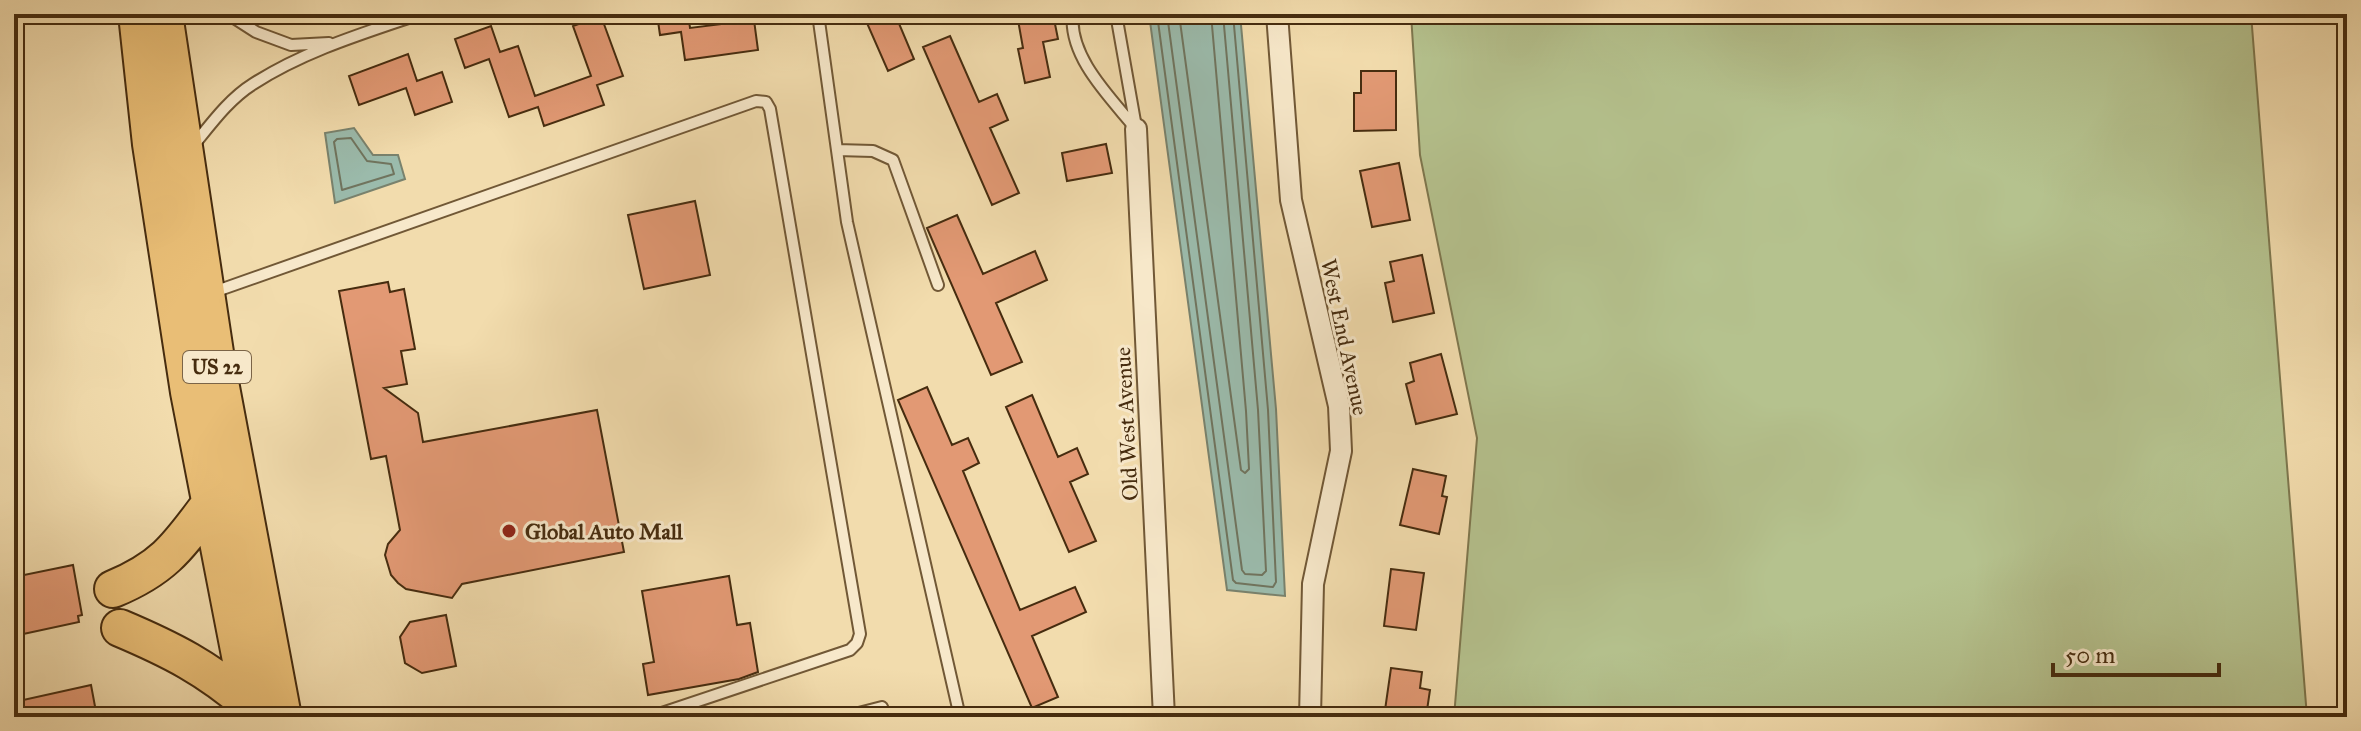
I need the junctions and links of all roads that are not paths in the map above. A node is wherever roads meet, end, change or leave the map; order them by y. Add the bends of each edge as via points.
1 (137, 14) edge
2 (164, 14) edge
3 (228, 14) edge
4 (420, 14) edge
5 (818, 14) edge
6 (1073, 14) edge
7 (1116, 14) edge
8 (1277, 14) edge
9 (335, 43) junction
10 (1136, 129) junction
11 (837, 150) junction
12 (184, 157) junction
13 (938, 285) dead end
14 (206, 295) junction
15 (212, 501) junction
16 (113, 589) dead end
17 (120, 628) dead end
18 (262, 713) edge
19 (650, 717) edge
20 (843, 717) edge
21 (885, 717) edge
22 (960, 717) edge
23 (1164, 717) edge
24 (1310, 717) edge

1 - 15 highway, US 22 via 189,392
2 - 12 highway, US 22
3 - 9 lane via 291,45
4 - 9 lane
5 - 11 lane
6 - 10 lane via 1071,25 1085,62
7 - 10 lane
8 - 24 street, West End Avenue via 1291,200 1339,406 1341,451 1313,584
9 - 12 lane via 252,84 219,113
10 - 23 street, Old West Avenue
11 - 13 lane via 873,151 893,160
11 - 22 lane via 847,222
12 - 14 highway, US 22
14 - 18 highway, US 22
14 - 19 lane via 756,101 766,102 860,634 850,650
15 - 16 highway via 161,563
15 - 18 highway, US 22
17 - 18 highway via 183,656
20 - 21 lane via 882,707

